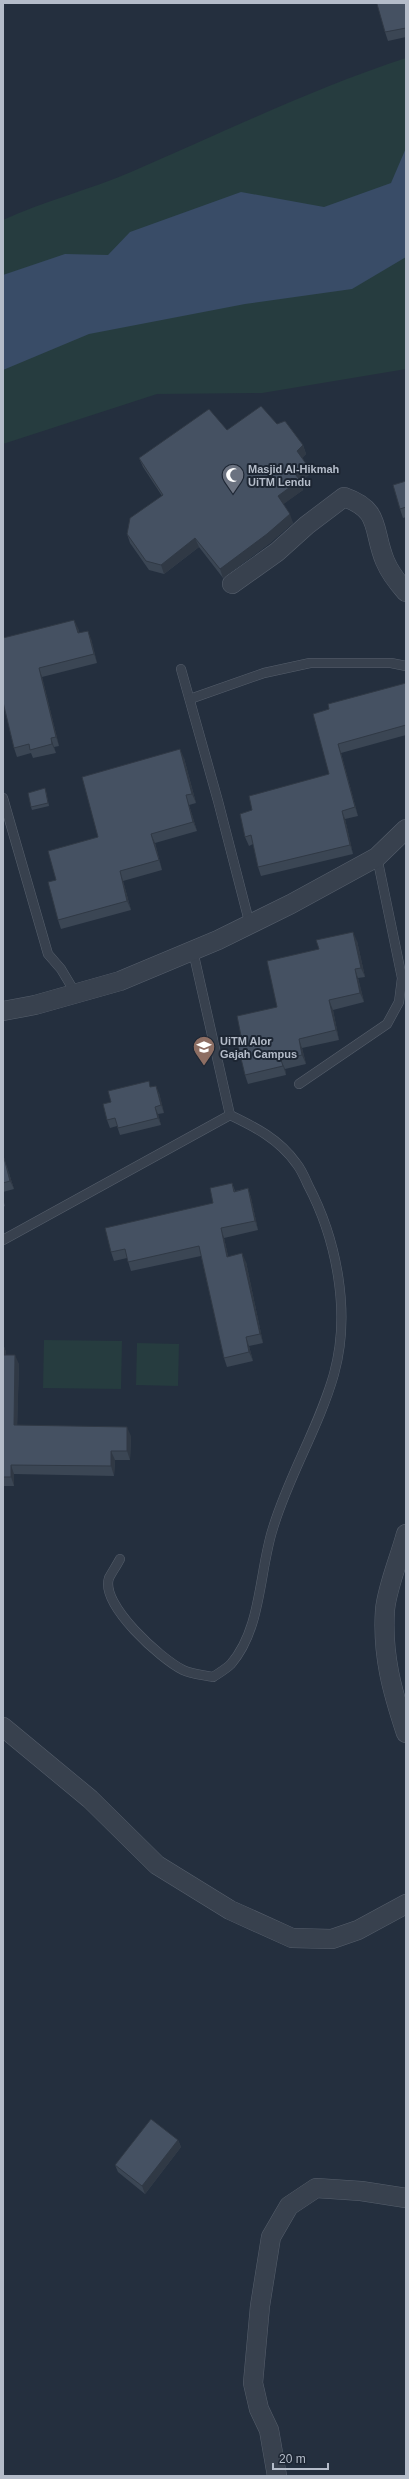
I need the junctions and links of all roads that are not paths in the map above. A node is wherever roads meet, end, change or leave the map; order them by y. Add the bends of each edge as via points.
1 (232, 584) dead end
2 (406, 592) edge
3 (406, 666) edge
4 (182, 670) dead end
5 (190, 699) junction
6 (3, 798) edge
7 (406, 829) edge
8 (377, 857) junction
9 (250, 925) junction
10 (193, 951) junction
11 (76, 994) junction
12 (3, 1012) edge
13 (299, 1084) dead end
14 (230, 1115) junction
15 (3, 1240) edge
16 (406, 1534) edge
17 (120, 1559) dead end
18 (3, 1727) edge
19 (406, 1733) edge
20 (406, 1904) edge
21 (406, 2198) edge
22 (277, 2476) edge

1 - 2 street via 277,552 344,497 360,503 373,518 385,560 396,581
3 - 5 lane via 391,663 310,663 264,673
4 - 5 lane
5 - 9 lane
6 - 11 lane via 48,954 61,969
7 - 8 street
8 - 9 street
8 - 13 lane via 402,978 399,1002 387,1024
9 - 10 street
10 - 11 street via 120,982
10 - 14 lane
11 - 12 street
14 - 15 lane
14 - 17 lane via 268,1134 297,1163 321,1209 334,1251 342,1310 334,1372 315,1428 290,1479 272,1529 254,1616 243,1648 230,1665 213,1677 183,1670 156,1651 130,1626 111,1599 109,1579
16 - 19 street via 385,1609 385,1646 390,1685
18 - 20 street via 90,1799 157,1865 230,1910 292,1938 332,1939 358,1930
21 - 22 street via 349,2189 316,2188 288,2206 271,2237 260,2306 253,2383 259,2409 269,2430

